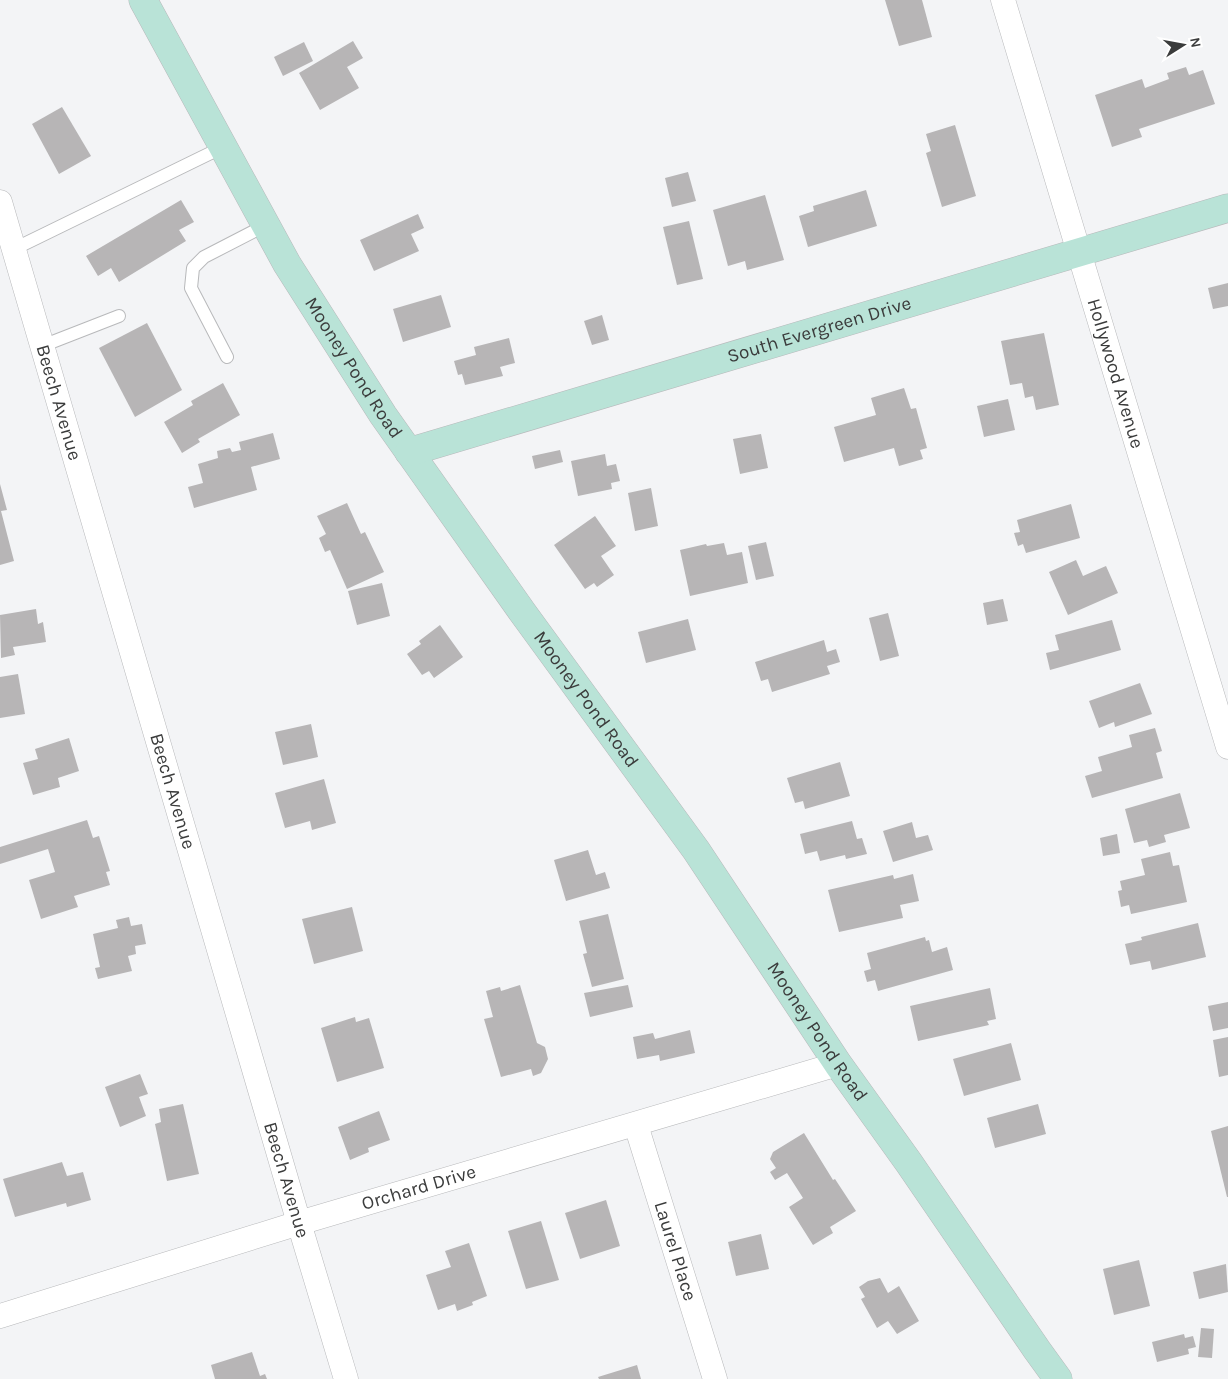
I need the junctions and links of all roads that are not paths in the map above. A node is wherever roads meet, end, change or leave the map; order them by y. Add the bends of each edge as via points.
1 (142, 0) edge
2 (1003, 0) edge
3 (223, 147) junction
4 (0, 202) edge
5 (1228, 208) edge
6 (266, 224) junction
7 (14, 249) junction
8 (1078, 252) junction
9 (119, 316) dead end
10 (42, 346) junction
11 (227, 357) dead end
12 (409, 452) junction
13 (1228, 746) edge
14 (838, 1064) junction
15 (636, 1125) junction
16 (299, 1223) junction
17 (0, 1316) edge
18 (346, 1379) edge
19 (715, 1379) edge
20 (1058, 1379) edge

1 - 3 street, Mooney Pond Road
2 - 8 street, Hollywood Avenue
3 - 6 street, Mooney Pond Road
3 - 7 lane
4 - 7 street, Beech Avenue
5 - 8 street, South Evergreen Drive
6 - 11 lane via 204,258 193,268 191,288
6 - 12 street, Mooney Pond Road via 297,280
7 - 10 street, Beech Avenue
8 - 12 street, South Evergreen Drive
8 - 13 street, Hollywood Avenue
9 - 10 lane
10 - 16 street, Beech Avenue
12 - 14 street, Mooney Pond Road via 522,613 696,850
14 - 15 street, Orchard Drive
14 - 20 street, Mooney Pond Road
15 - 16 street, Orchard Drive
15 - 19 street, Laurel Place
16 - 17 street, Orchard Drive
16 - 18 street, Beech Avenue

